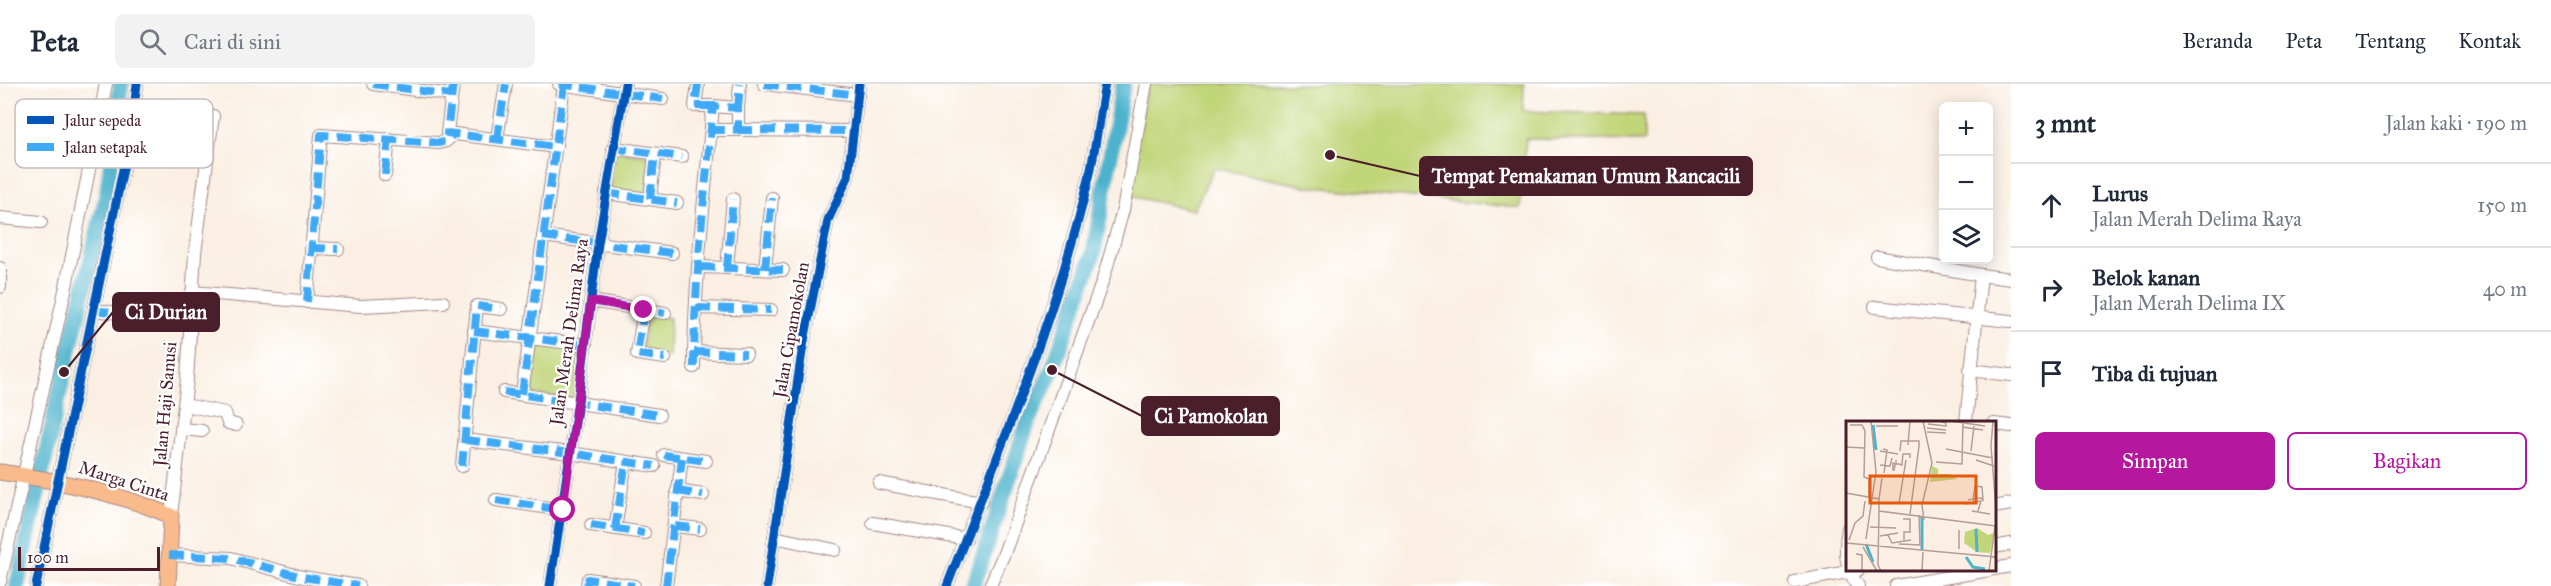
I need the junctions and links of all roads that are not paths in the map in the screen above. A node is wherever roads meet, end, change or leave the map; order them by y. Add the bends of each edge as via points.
1 (106, 84) edge
2 (137, 84) edge
3 (373, 84) edge
4 (506, 84) edge
5 (559, 84) edge
6 (698, 84) edge
7 (740, 84) edge
8 (764, 84) edge
9 (1105, 84) edge
10 (1146, 84) edge
11 (564, 85) edge
12 (452, 89) edge
13 (624, 89) edge
14 (855, 91) edge
15 (105, 99) edge
16 (134, 99) edge
17 (663, 99) dead end
18 (713, 106) junction
19 (738, 108) junction
20 (711, 130) junction
21 (738, 130) junction
22 (849, 131) junction
23 (454, 134) junction
24 (389, 139) junction
25 (497, 139) junction
26 (556, 147) junction
27 (613, 147) junction
28 (655, 153) junction
29 (682, 158) dead end
30 (92, 168) edge
31 (120, 168) edge
32 (206, 168) edge
33 (385, 175) dead end
34 (606, 193) junction
35 (772, 198) dead end
36 (650, 199) junction
37 (733, 199) dead end
38 (677, 203) dead end
39 (0, 218) edge
40 (41, 222) dead end
41 (543, 236) junction
42 (598, 244) junction
43 (311, 248) junction
44 (339, 249) dead end
45 (672, 253) dead end
46 (1877, 257) dead end
47 (700, 267) junction
48 (0, 268) edge
49 (727, 268) junction
50 (765, 269) junction
51 (783, 270) dead end
52 (1981, 275) junction
53 (2011, 279) edge
54 (0, 287) edge
55 (192, 292) junction
56 (591, 301) junction
57 (307, 302) junction
58 (443, 302) dead end
59 (1875, 307) dead end
60 (696, 308) junction
61 (501, 309) dead end
62 (94, 310) junction
63 (644, 310) junction
64 (771, 310) dead end
65 (665, 313) dead end
66 (1977, 317) junction
67 (2011, 321) edge
68 (189, 322) junction
69 (474, 331) junction
70 (531, 338) junction
71 (586, 345) junction
72 (694, 352) junction
73 (746, 354) dead end
74 (665, 358) dead end
75 (694, 367) dead end
76 (1970, 370) junction
77 (2011, 375) edge
78 (504, 392) dead end
79 (522, 394) junction
80 (578, 402) junction
81 (185, 405) junction
82 (659, 415) dead end
83 (1966, 421) edge
84 (1996, 424) edge
85 (236, 425) dead end
86 (2011, 426) edge
87 (182, 429) junction
88 (202, 431) dead end
89 (465, 440) junction
90 (570, 453) junction
91 (664, 455) dead end
92 (682, 458) junction
93 (706, 461) dead end
94 (626, 462) junction
95 (462, 466) dead end
96 (654, 466) dead end
97 (0, 472) edge
98 (29, 477) junction
99 (54, 481) junction
100 (879, 483) dead end
101 (677, 491) junction
102 (703, 495) dead end
103 (496, 500) dead end
104 (981, 502) junction
105 (2011, 504) edge
106 (1996, 507) edge
107 (563, 510) junction
108 (171, 516) junction
109 (873, 523) dead end
110 (591, 525) dead end
111 (675, 526) junction
112 (615, 529) junction
113 (700, 529) dead end
114 (644, 533) dead end
115 (774, 537) junction
116 (966, 539) junction
117 (2011, 544) edge
118 (1996, 547) edge
119 (835, 550) dead end
120 (169, 555) junction
121 (2011, 566) edge
122 (1996, 569) edge
123 (1848, 571) edge
124 (1853, 571) edge
125 (1973, 571) edge
126 (0, 582) edge
127 (588, 582) edge
128 (1795, 582) dead end
129 (36, 586) edge
130 (168, 586) edge
131 (358, 586) edge
132 (550, 586) edge
133 (628, 586) edge
134 (666, 586) edge
135 (767, 586) edge
136 (947, 586) edge
137 (990, 586) edge
138 (1858, 586) edge
139 (1896, 586) edge
140 (1976, 586) edge

1 - 15 street
2 - 16 street
3 - 12 street
4 - 25 street
5 - 11 street
6 - 18 street via 695,106
7 - 19 street
8 - 14 street
9 - 104 street via 1089,177 1061,280
10 - 137 street via 1124,210 1098,297
11 - 13 street
11 - 26 street
12 - 23 street via 447,133
13 - 17 street
13 - 27 street, Jalan Merah Delima Raya
14 - 22 street, Jalan Cipamokolan
18 - 19 street
18 - 20 street
19 - 21 street
20 - 21 street
20 - 47 street
21 - 22 street
22 - 115 street, Jalan Cipamokolan via 848,177 828,220 806,330
23 - 24 street via 439,143
23 - 25 street
24 - 33 street
24 - 43 street via 321,135
25 - 26 street
26 - 41 street
27 - 28 street
27 - 34 street, Jalan Merah Delima Raya
28 - 29 street
28 - 36 street
30 - 98 street
31 - 62 street
32 - 55 street, Jalan Haji Sanusi
34 - 36 street
34 - 42 street, Jalan Merah Delima Raya
35 - 50 street
36 - 38 street
37 - 49 street
39 - 40 street
41 - 42 street
41 - 70 street
42 - 45 street
42 - 56 street, Jalan Merah Delima Raya
43 - 44 street
43 - 57 street
46 - 52 street
47 - 49 street
47 - 60 street
48 - 54 street
49 - 50 street
50 - 51 street
52 - 53 street
52 - 66 street
55 - 57 street
55 - 68 street, Jalan Haji Sanusi
56 - 63 street
56 - 71 street, Jalan Merah Delima Raya
57 - 58 street via 391,306
59 - 66 street
60 - 64 street
60 - 72 street
61 - 69 street via 477,306
62 - 68 street
62 - 99 street
63 - 65 street
63 - 74 street via 637,354
66 - 67 street
66 - 76 street
68 - 81 street, Jalan Haji Sanusi
69 - 70 street
69 - 89 street
70 - 71 street
70 - 79 street
71 - 80 street, Jalan Merah Delima Raya
72 - 73 street
72 - 75 street
76 - 77 street
76 - 83 street
78 - 79 street
79 - 80 street
80 - 82 street
80 - 90 street, Jalan Merah Delima Raya
81 - 85 street via 225,413 228,423
81 - 87 street, Jalan Haji Sanusi
84 - 86 street
87 - 88 street
87 - 108 street, Jalan Haji Sanusi
89 - 90 street
89 - 95 street
90 - 94 street
90 - 107 street, Jalan Merah Delima Raya
91 - 92 street
92 - 93 street
92 - 101 street
94 - 96 street
94 - 112 street
97 - 98 main road, Marga Cinta
98 - 99 main road, Marga Cinta
98 - 126 street
99 - 108 main road, Marga Cinta via 143,504
99 - 129 street
100 - 104 street
101 - 102 street
101 - 111 street
103 - 107 street
104 - 116 street
105 - 106 street
107 - 132 street, Jalan Merah Delima Raya
108 - 120 main road, Marga Cinta
109 - 116 street
110 - 112 street
111 - 113 street
111 - 134 street
112 - 114 street
115 - 119 street
115 - 135 street, Jalan Cipamokolan
116 - 136 street
117 - 118 street
120 - 130 main road, Marga Cinta
120 - 131 street via 231,558 303,577
121 - 122 street
123 - 128 street
124 - 138 street
125 - 139 street
125 - 140 street
127 - 133 street

